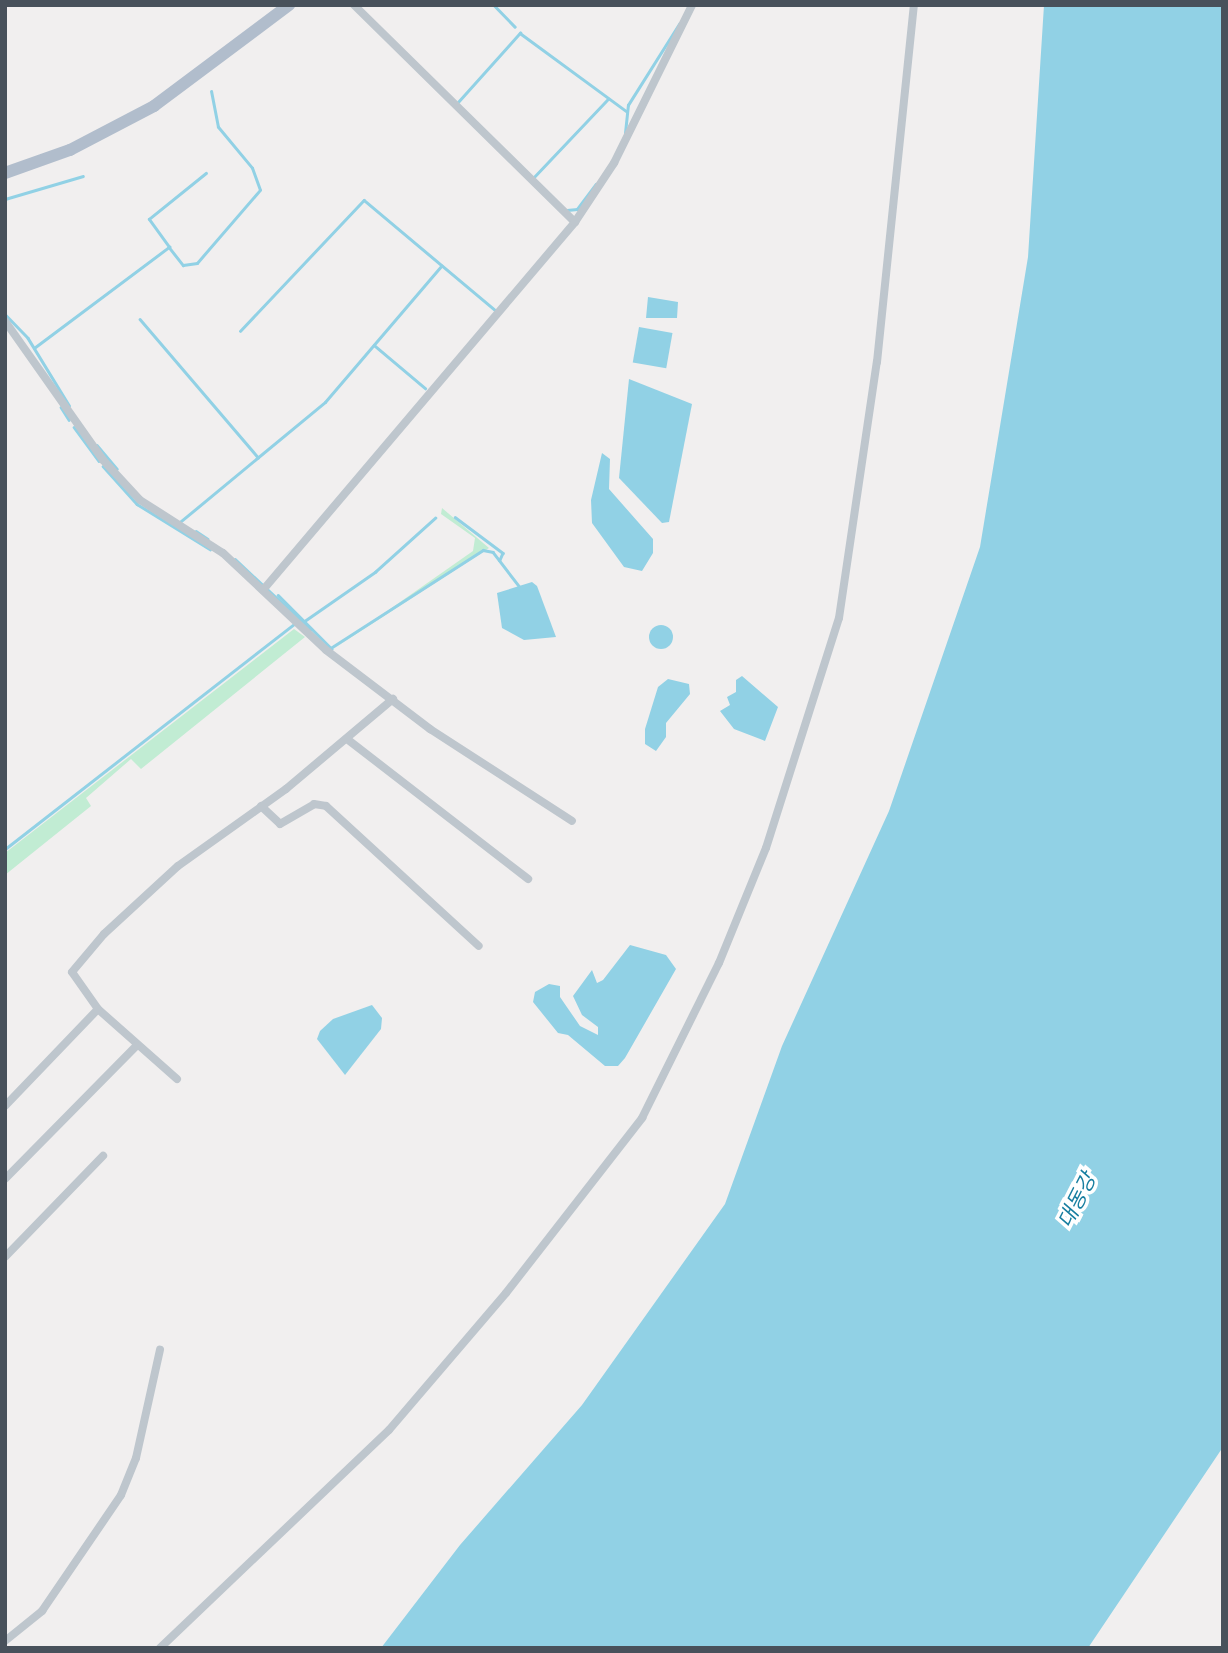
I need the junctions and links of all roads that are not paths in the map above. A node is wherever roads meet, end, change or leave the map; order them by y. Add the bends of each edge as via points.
1 (289, 5) edge
2 (354, 5) edge
3 (692, 5) edge
4 (914, 5) edge
5 (5, 173) edge
6 (575, 222) junction
7 (5, 321) edge
8 (263, 590) junction
9 (393, 699) junction
10 (347, 739) junction
11 (261, 806) junction
12 (572, 821) dead end
13 (528, 879) dead end
14 (479, 946) dead end
15 (98, 1009) junction
16 (136, 1046) junction
17 (177, 1079) dead end
18 (5, 1106) edge
19 (103, 1156) dead end
20 (5, 1179) edge
21 (5, 1257) edge
22 (160, 1350) dead end
23 (5, 1641) edge
24 (160, 1648) edge

1 - 5 main road via 154,106 70,150
2 - 6 street
3 - 6 street via 614,163
4 - 24 street via 877,362 839,618 766,848 719,963 642,1118 506,1293 389,1430
6 - 8 street
7 - 8 street via 128,489 223,553
8 - 9 street via 326,650
9 - 10 street
9 - 12 street via 457,748
10 - 11 street
10 - 13 street
11 - 14 street via 280,824 314,804 326,806
11 - 15 street via 178,866 77,964 74,981
15 - 16 street
15 - 18 street
16 - 17 street
16 - 20 street
19 - 21 street
22 - 23 street via 136,1458 121,1495 42,1611

